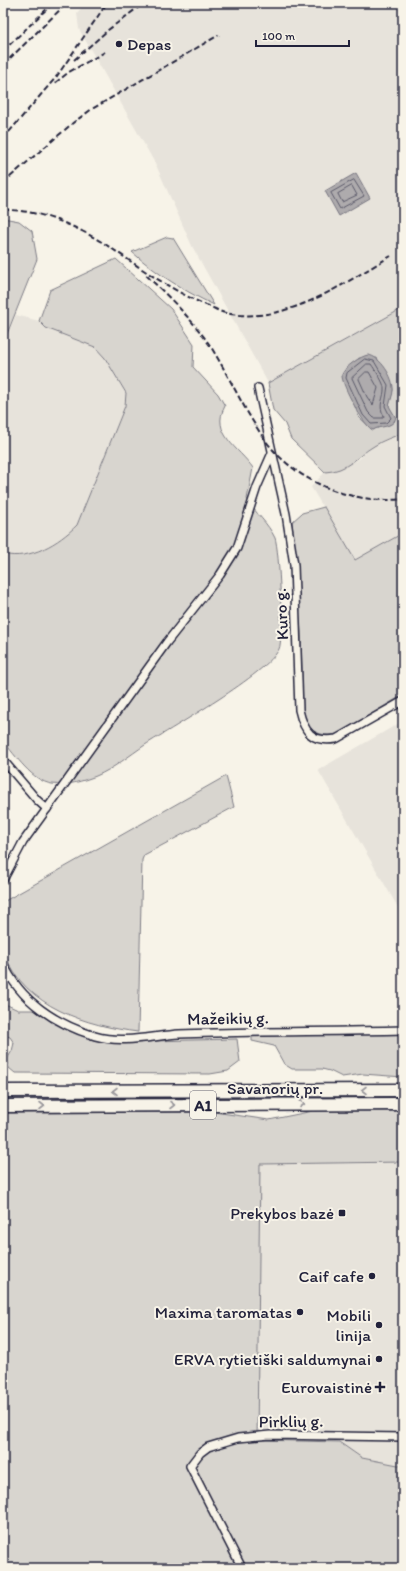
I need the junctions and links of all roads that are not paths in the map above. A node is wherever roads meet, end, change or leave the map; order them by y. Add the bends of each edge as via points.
1 (258, 388) dead end
2 (272, 453) junction
3 (403, 701) edge
4 (3, 760) edge
5 (47, 809) junction
6 (3, 880) edge
7 (3, 963) edge
8 (403, 1030) edge
9 (403, 1090) edge
10 (3, 1091) edge
11 (403, 1104) edge
12 (3, 1106) edge
13 (403, 1437) edge
14 (242, 1568) edge

1 - 2 street, Kuro g.
2 - 3 street, Kuro g. via 294,565 299,710 303,725 318,739 336,739
2 - 5 street via 257,487 237,548 220,575 167,642
4 - 5 street
5 - 6 street via 23,842
7 - 8 street, Mažeikių g. via 11,979 29,1001 58,1020 96,1036 124,1039 178,1034
9 -> 10 highway, Savanorių pr. / A1
12 -> 11 highway, Savanorių pr. / A1
13 - 14 street, Pirklių g. via 270,1435 238,1438 208,1447 200,1453 190,1466

